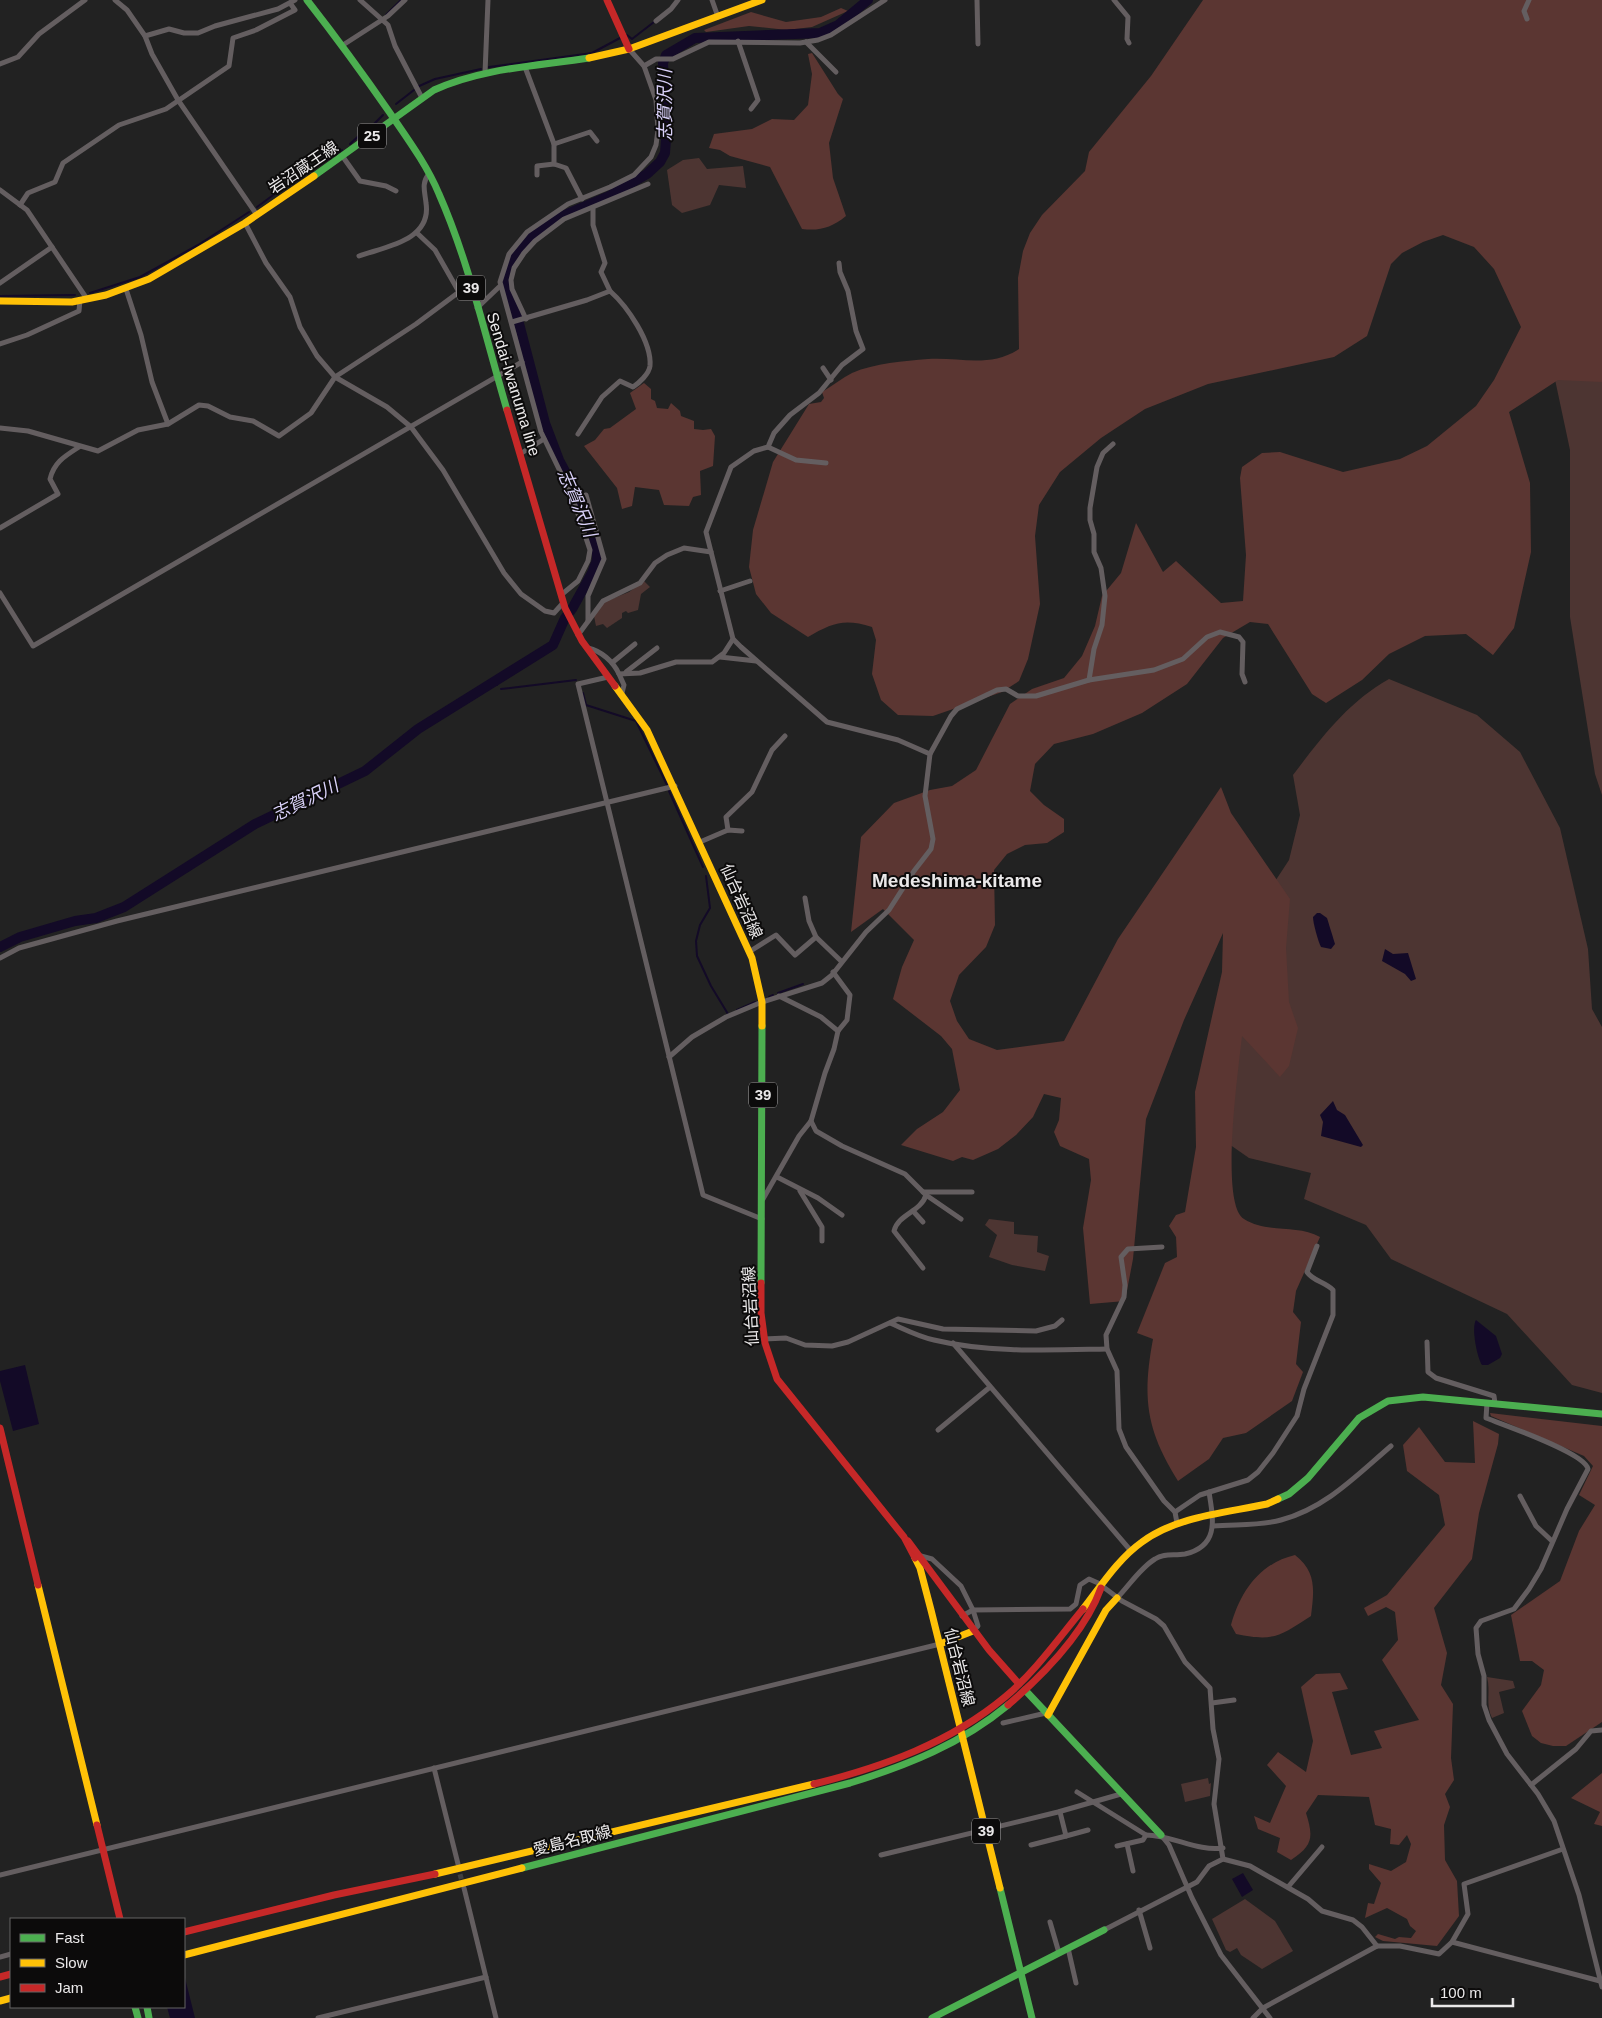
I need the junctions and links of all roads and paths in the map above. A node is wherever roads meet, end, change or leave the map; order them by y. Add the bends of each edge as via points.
1 (85, 0) edge
2 (115, 0) edge
3 (307, 0) edge
4 (360, 0) edge
5 (405, 0) edge
6 (488, 0) edge
7 (607, 0) edge
8 (678, 0) edge
9 (712, 0) edge
10 (762, 0) edge
11 (885, 0) edge
12 (977, 0) edge
13 (1114, 0) edge
14 (1529, 0) edge
15 (294, 1) edge
16 (718, 16) junction
17 (384, 18) junction
18 (1527, 19) dead end
19 (656, 21) dead end
20 (145, 36) junction
21 (738, 41) junction
22 (806, 42) junction
23 (1129, 43) dead end
24 (978, 44) dead end
25 (343, 45) junction
26 (629, 49) junction
27 (0, 64) edge
28 (644, 66) junction
29 (526, 67) junction
30 (836, 72) dead end
31 (485, 73) junction
32 (422, 98) junction
33 (178, 100) junction
34 (751, 109) dead end
35 (394, 119) junction
36 (597, 141) dead end
37 (554, 144) junction
38 (343, 157) junction
39 (554, 164) junction
40 (429, 174) junction
41 (537, 175) dead end
42 (648, 184) dead end
43 (0, 190) edge
44 (396, 191) dead end
45 (582, 198) junction
46 (20, 204) junction
47 (593, 209) junction
48 (257, 214) junction
49 (245, 223) junction
50 (417, 232) junction
51 (52, 247) junction
52 (359, 256) dead end
53 (839, 263) dead end
54 (0, 283) edge
55 (499, 288) junction
56 (126, 289) junction
57 (458, 289) junction
58 (610, 290) junction
59 (473, 295) junction
60 (84, 300) junction
61 (0, 301) edge
62 (477, 308) junction
63 (525, 320) junction
64 (513, 322) junction
65 (0, 344) edge
66 (522, 362) junction
67 (823, 368) dead end
68 (498, 376) junction
69 (335, 377) junction
70 (831, 380) junction
71 (168, 424) junction
72 (411, 426) junction
73 (0, 428) edge
74 (578, 434) dead end
75 (544, 439) junction
76 (1113, 444) dead end
77 (79, 447) junction
78 (768, 447) junction
79 (520, 454) junction
80 (826, 463) dead end
81 (586, 495) dead end
82 (0, 528) edge
83 (711, 552) junction
84 (750, 581) dead end
85 (720, 591) junction
86 (0, 593) edge
87 (563, 602) junction
88 (588, 621) junction
89 (577, 634) junction
90 (733, 638) junction
91 (635, 644) dead end
92 (586, 648) junction
93 (657, 648) dead end
94 (720, 657) junction
95 (756, 661) junction
96 (612, 662) junction
97 (626, 672) junction
98 (619, 674) junction
99 (608, 677) junction
100 (1089, 680) junction
101 (1245, 682) dead end
102 (622, 693) junction
103 (785, 736) dead end
104 (930, 754) junction
105 (675, 786) junction
106 (606, 802) junction
107 (728, 830) junction
108 (742, 831) dead end
109 (700, 842) junction
110 (805, 898) dead end
111 (816, 937) junction
112 (749, 952) junction
113 (0, 958) edge
114 (841, 961) junction
115 (834, 972) junction
116 (779, 996) junction
117 (762, 1002) junction
118 (838, 1031) junction
119 (669, 1057) junction
120 (811, 1121) junction
121 (777, 1177) junction
122 (800, 1191) junction
123 (972, 1192) dead end
124 (925, 1194) junction
125 (763, 1198) junction
126 (912, 1211) junction
127 (842, 1214) dead end
128 (762, 1219) junction
129 (961, 1219) dead end
130 (923, 1222) dead end
131 (822, 1241) dead end
132 (1317, 1246) dead end
133 (1162, 1248) dead end
134 (923, 1268) dead end
135 (1062, 1320) dead end
136 (890, 1323) junction
137 (764, 1339) junction
138 (1427, 1342) dead end
139 (953, 1343) junction
140 (1107, 1348) junction
141 (990, 1387) junction
142 (1486, 1403) junction
143 (1495, 1404) junction
144 (1602, 1414) edge
145 (0, 1428) edge
146 (938, 1430) dead end
147 (1391, 1446) dead end
148 (1209, 1492) junction
149 (1520, 1496) dead end
150 (1175, 1512) junction
151 (1212, 1515) junction
152 (1178, 1523) junction
153 (1213, 1526) junction
154 (1552, 1541) junction
155 (1131, 1551) junction
156 (918, 1555) junction
157 (1101, 1586) junction
158 (1117, 1598) junction
159 (973, 1610) junction
160 (962, 1616) junction
161 (973, 1631) junction
162 (940, 1644) junction
163 (1019, 1684) junction
164 (1025, 1690) junction
165 (1234, 1700) dead end
166 (1212, 1703) junction
167 (1047, 1714) junction
168 (1003, 1723) dead end
169 (960, 1728) junction
170 (1602, 1730) edge
171 (963, 1738) junction
172 (434, 1768) junction
173 (1531, 1785) junction
174 (1078, 1792) dead end
175 (1121, 1794) junction
176 (1094, 1802) junction
177 (1060, 1812) junction
178 (985, 1830) junction
179 (1088, 1830) dead end
180 (1146, 1835) junction
181 (1161, 1835) junction
182 (1066, 1836) junction
183 (1127, 1844) junction
184 (1031, 1845) dead end
185 (1117, 1846) dead end
186 (1322, 1847) dead end
187 (1223, 1848) junction
188 (104, 1849) junction
189 (1562, 1850) junction
190 (881, 1855) dead end
191 (1223, 1859) junction
192 (458, 1864) tunnel mouth
193 (1133, 1871) dead end
194 (0, 1874) edge
195 (1188, 1887) junction
196 (1288, 1887) junction
197 (464, 1888) tunnel mouth
198 (1140, 1910) junction
199 (120, 1918) edge
200 (1050, 1922) dead end
201 (1104, 1930) joint
202 (185, 1932) edge
203 (1452, 1942) junction
204 (1377, 1946) junction
205 (1068, 1948) junction
206 (1150, 1948) dead end
207 (1058, 1953) junction
208 (185, 1955) edge
209 (1021, 1973) junction
210 (486, 1977) junction
211 (1076, 1983) dead end
212 (1601, 1984) edge
213 (1263, 2008) junction
214 (318, 2018) edge
215 (496, 2018) edge
216 (932, 2018) edge
217 (1032, 2018) edge
218 (1253, 2018) edge
219 (1270, 2018) edge

1 - 27 street via 39,34 18,57
2 - 20 street via 128,10
3 - 25 main road, Sendai-Iwanuma line / 39
4 - 17 street
5 - 17 street
6 - 31 street
7 - 26 main road
8 - 19 street
9 - 16 street
10 - 16 main road, 岩沼蔵王線 / 25
11 - 22 street via 831,35
12 - 24 street
13 - 23 street via 1128,17
14 - 18 street via 1524,11
15 - 20 street via 264,14 215,26 198,34 169,29
15 - 33 street via 295,10 233,38 229,66
16 - 26 main road, 岩沼蔵王線 / 25
17 - 25 street
17 - 32 street
20 - 33 street
21 - 22 street
21 - 28 street via 704,43 673,59 652,60
21 - 34 street via 758,100
22 - 30 street
25 - 35 main road, Sendai-Iwanuma line / 39
26 - 28 street
26 - 29 main road, 岩沼蔵王線 / 25
28 - 45 street via 657,106 654,151 634,175
29 - 31 main road, 岩沼蔵王線 / 25
29 - 37 street
31 - 32 main road, 岩沼蔵王線 / 25 via 452,82
32 - 35 main road, 岩沼蔵王線 / 25
33 - 46 street via 166,109 119,125 63,163 55,182 28,193
33 - 48 street
35 - 38 main road, 岩沼蔵王線 / 25
35 - 40 main road, Sendai-Iwanuma line / 39
36 - 37 street via 590,132
37 - 39 street
38 - 44 street via 360,181
38 - 48 main road, 岩沼蔵王線 / 25
39 - 41 street via 537,166
39 - 45 street via 566,168
40 - 50 street via 423,183 427,211
40 - 59 main road, Sendai-Iwanuma line / 39 via 447,211
42 - 47 street
43 - 46 street
45 - 55 street via 546,217 520,239 504,265
46 - 51 street
47 - 58 street via 593,225 605,263 601,272
47 - 63 street via 564,219 535,241 519,261 511,280
48 - 49 main road, 岩沼蔵王線 / 25
49 - 56 main road, 岩沼蔵王線 / 25
49 - 69 street via 266,263 290,297 308,343
50 - 52 street via 399,243
50 - 57 street via 435,250
51 - 54 street
51 - 60 street
53 - 70 street via 856,330 864,346 842,365
55 - 62 street
55 - 64 street
56 - 60 main road, 岩沼蔵王線 / 25
56 - 71 street via 152,382
57 - 59 street via 463,295
57 - 69 street via 416,324
58 - 63 street
58 - 74 street via 638,326 650,367 636,385 630,388 620,381 602,397
59 - 62 main road, Sendai-Iwanuma line / 39
60 - 61 main road, 岩沼蔵王線 / 25
60 - 65 street via 79,311
62 - 68 main road, Sendai-Iwanuma line / 39
63 - 64 street
64 - 66 street
66 - 68 street
66 - 75 street
67 - 70 street
68 - 72 street
68 - 79 main road, Sendai-Iwanuma line / 39
69 - 71 street via 312,414 279,436 258,423 230,417 204,405 193,407
69 - 72 street via 387,407
70 - 78 street via 774,432
71 - 77 street via 138,430 98,451
72 - 86 street via 33,646
72 - 87 street via 428,448 504,573 521,594 545,611 554,613
73 - 77 street via 28,431
75 - 79 street
75 - 87 street via 572,496 590,550 588,562
76 - 100 street via 1103,453 1097,467 1090,508 1094,552 1101,568 1104,596 1102,625
77 - 82 street via 59,460 51,472 50,479 58,494
78 - 80 street via 796,460
78 - 83 street via 754,451 731,467 706,532
79 - 87 main road, Sendai-Iwanuma line / 39
81 - 88 street via 604,559 588,596
83 - 85 street
83 - 88 street via 684,548 667,555 655,563 640,583 603,600
84 - 85 street
85 - 90 street
87 - 89 main road, 仙台岩沼線 / 39
88 - 89 street
89 - 92 main road, 仙台岩沼線 / 39
90 - 94 street
90 - 95 street
91 - 96 street
92 - 96 street via 595,650
92 - 99 main road, 仙台岩沼線 / 39
93 - 97 street
94 - 95 street
94 - 97 street via 712,662 676,662 640,673
95 - 104 street via 827,722 898,740
96 - 98 street
97 - 98 street
98 - 102 street via 624,686
99 - 102 main road, 仙台岩沼線 / 39
99 - 106 street via 578,684
100 - 101 street via 1154,670 1183,659 1208,637 1220,632 1239,637 1244,642 1242,674
100 - 104 street via 1036,696 1018,696 1006,689 986,693 957,709
102 - 105 main road, 仙台岩沼線 / 39 via 648,730
103 - 107 street via 772,750 752,792 726,817
104 - 114 street via 925,796 931,849 889,910
105 - 106 street
105 - 109 main road, 仙台岩沼線 / 39
106 - 113 street via 49,939
106 - 119 street
107 - 108 street
107 - 109 street
109 - 112 main road, 仙台岩沼線 / 39
110 - 111 street
111 - 112 street via 795,955 776,936
111 - 114 street
112 - 117 main road, 仙台岩沼線 / 39
114 - 115 street
115 - 116 street via 822,983
115 - 118 street via 850,998 847,1020
116 - 117 street
116 - 118 street via 822,1017
117 - 119 street via 707,1028
117 - 125 main road, 仙台岩沼線 / 39
118 - 120 street
119 - 128 street via 704,1195
120 - 121 street
120 - 124 street via 816,1131 842,1146 905,1174
121 - 122 street
121 - 125 street
122 - 127 street via 818,1198
122 - 131 street via 822,1227
123 - 124 street
124 - 126 street
124 - 129 street
125 - 128 main road, 仙台岩沼線 / 39
126 - 130 street
126 - 134 street via 896,1223 894,1231
128 - 137 main road, 仙台岩沼線 / 39 via 761,1313
132 - 148 street via 1307,1272 1311,1278 1325,1282 1333,1290 1333,1315 1297,1416 1258,1472 1240,1484
133 - 140 street via 1128,1249 1121,1257 1124,1297 1106,1335
135 - 136 street via 1055,1326 1036,1331 942,1329 898,1319
136 - 137 street via 832,1346 805,1345 786,1338
136 - 139 street via 933,1340
137 - 156 main road, 仙台岩沼線 / 39 via 772,1372 782,1388
138 - 143 street via 1428,1372 1436,1378 1494,1396
139 - 140 street via 1025,1351
139 - 141 street
140 - 150 street via 1117,1371 1119,1429 1126,1447
141 - 146 street
141 - 155 street
142 - 143 main road
142 - 151 main road via 1423,1397 1388,1401 1359,1418 1296,1490 1267,1504
142 - 154 street via 1486,1418 1531,1435 1587,1464 1586,1476
143 - 144 main road
145 - 188 main road
147 - 153 street via 1330,1499 1303,1513 1279,1521
148 - 150 street
148 - 151 street
149 - 154 street via 1536,1526
150 - 152 street
151 - 152 main road
151 - 153 street
152 - 155 main road via 1151,1536
153 - 158 street via 1202,1546 1185,1554 1154,1560
154 - 173 street via 1540,1569 1514,1609 1481,1621 1476,1628 1484,1676 1484,1705 1489,1720 1507,1754
155 - 157 main road
156 - 159 street via 932,1559 961,1586
156 - 160 main road
156 - 162 main road, 仙台岩沼線 / 39
157 - 158 street
157 - 159 street via 1089,1579 1084,1581 1077,1589 1076,1604 1070,1609
157 - 163 main road, 愛島名取線 via 1058,1642
157 - 164 main road, 愛島名取線 via 1098,1597 1072,1637
158 - 166 street via 1164,1626 1185,1662 1210,1685
158 - 167 main road via 1106,1610
159 - 160 street
159 - 161 street via 978,1626
160 - 161 main road
161 - 162 main road
161 - 163 main road
162 - 169 main road, 仙台岩沼線 / 39
162 - 172 street
163 - 169 main road, 愛島名取線
164 - 167 main road
164 - 171 main road, 愛島名取線
165 - 166 street
166 - 187 street via 1219,1759 1214,1804
167 - 168 street
167 - 175 main road
169 - 171 main road, 仙台岩沼線 / 39
169 - 202 main road, 愛島名取線 via 897,1760 857,1773
170 - 173 street via 1592,1732
171 - 178 main road, 仙台岩沼線 / 39
171 - 208 main road, 愛島名取線 via 917,1761 850,1783
172 - 188 street
172 - 192 street
173 - 189 street via 1554,1821
174 - 176 street
175 - 176 street
175 - 181 main road
176 - 177 street
176 - 180 street
177 - 178 street
177 - 182 street
178 - 190 street
178 - 209 main road, 仙台岩沼線 / 39
179 - 182 street
180 - 181 street
180 - 183 street via 1142,1840
181 - 187 street via 1210,1849
181 - 195 street
182 - 184 street
183 - 185 street
183 - 193 street
186 - 196 street
187 - 191 street
188 - 194 street
188 - 199 main road
189 - 203 street via 1464,1884 1468,1914
189 - 212 street via 1579,1895
191 - 195 street via 1209,1866 1197,1882
191 - 196 street via 1250,1866
195 - 198 street
195 - 213 street via 1221,1955
196 - 204 street via 1322,1911 1353,1920
197 - 210 street
198 - 201 street
198 - 206 street
200 - 207 street
201 - 205 main road
203 - 204 street via 1440,1954 1400,1946
203 - 212 street
204 - 213 street
205 - 207 main road
205 - 211 street
207 - 209 main road
209 - 216 main road
209 - 217 main road, 仙台岩沼線 / 39
210 - 214 street
210 - 215 street
213 - 218 street
213 - 219 street

